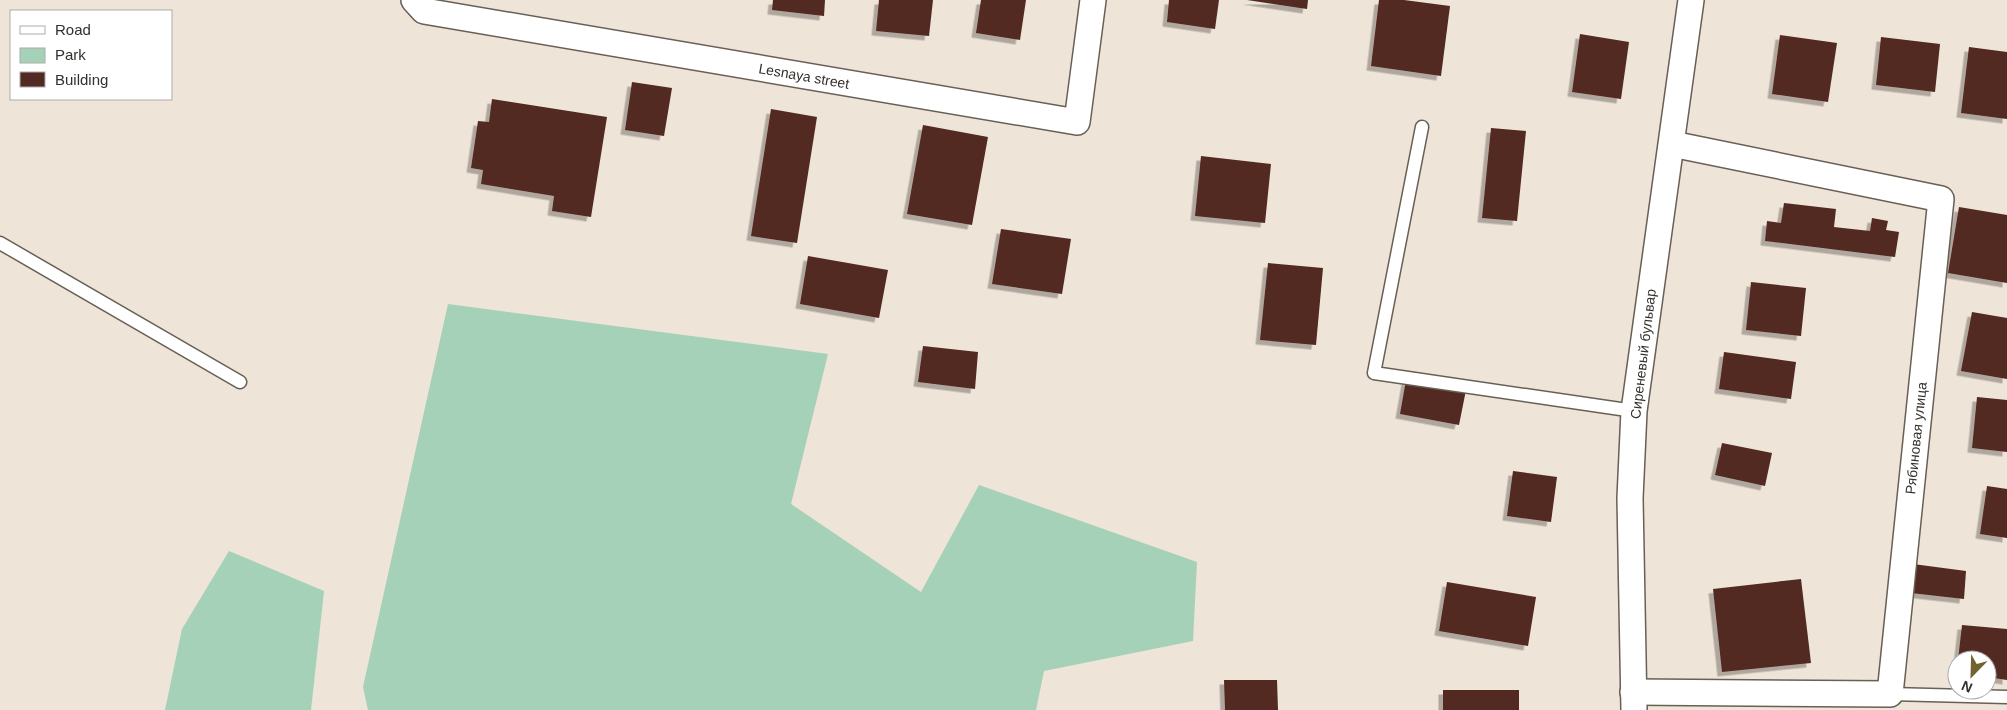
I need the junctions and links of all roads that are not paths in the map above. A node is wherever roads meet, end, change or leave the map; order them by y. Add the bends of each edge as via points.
1 (414, 0) edge
2 (1093, 0) edge
3 (1691, 0) edge
4 (1422, 127) dead end
5 (1672, 144) junction
6 (0, 243) edge
7 (240, 382) dead end
8 (1634, 411) junction
9 (1890, 694) junction
10 (2007, 697) edge
11 (1633, 701) edge

1 - 2 street, Lesnaya street via 424,11 1077,122
3 - 5 street, Сиреневый бульвар
4 - 8 lane via 1374,373
5 - 8 street, Сиреневый бульвар
5 - 9 street, Рябиновая улица via 1941,199
6 - 7 lane
8 - 11 street, Сиреневый бульвар via 1630,498
9 - 10 lane
9 - 11 street

